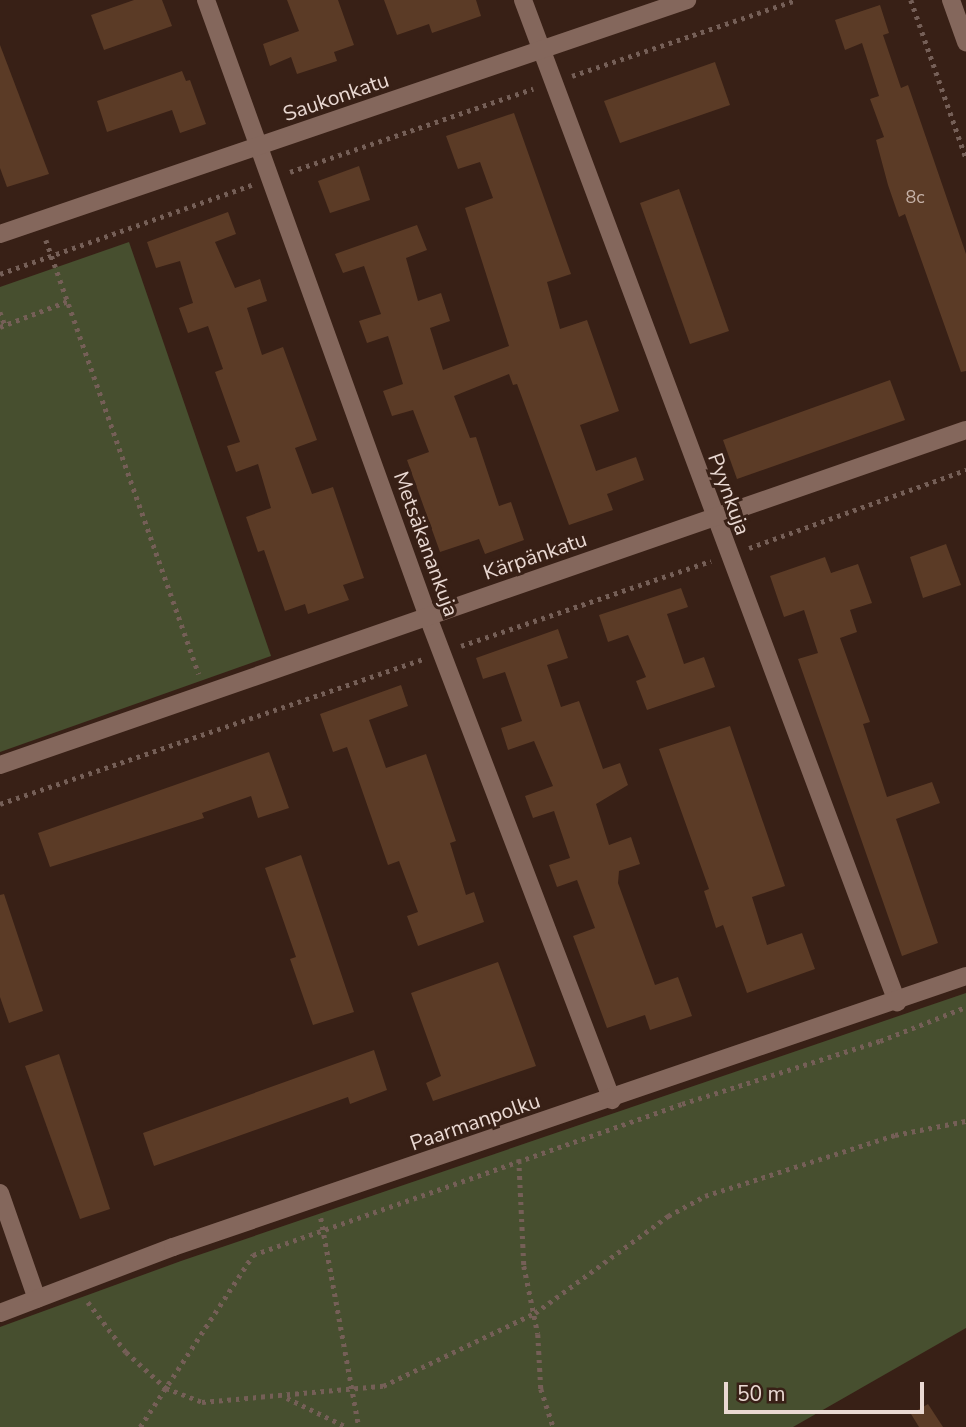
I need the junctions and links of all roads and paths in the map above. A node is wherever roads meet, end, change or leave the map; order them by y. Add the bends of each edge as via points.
1 (206, 0) edge
2 (523, 0) edge
3 (687, 0) edge
4 (796, 0) edge
5 (911, 0) edge
6 (951, 0) edge
7 (966, 42) edge
8 (541, 50) junction
9 (552, 83) junction
10 (259, 148) junction
11 (966, 158) edge
12 (271, 178) junction
13 (40, 221) junction
14 (0, 234) edge
15 (52, 257) junction
16 (0, 274) edge
17 (68, 301) junction
18 (0, 312) edge
19 (2, 326) edge
20 (966, 430) edge
21 (966, 470) edge
22 (713, 518) junction
23 (728, 556) junction
24 (428, 617) junction
25 (442, 652) junction
26 (205, 691) junction
27 (0, 765) edge
28 (0, 804) edge
29 (966, 976) edge
30 (897, 1002) junction
31 (966, 1007) edge
32 (612, 1100) junction
33 (966, 1121) edge
34 (514, 1133) junction
35 (520, 1161) junction
36 (0, 1193) edge
37 (316, 1199) junction
38 (326, 1233) junction
39 (78, 1283) junction
40 (37, 1299) junction
41 (0, 1313) edge
42 (535, 1313) junction
43 (166, 1388) junction
44 (353, 1389) junction
45 (286, 1398) junction
46 (140, 1427) edge
47 (347, 1427) edge
48 (359, 1427) edge
49 (553, 1427) edge

1 - 10 street, Metsäkanankuja
2 - 8 street, Pyynkuja
3 - 8 street, Saukonkatu
4 - 9 path
5 - 11 path
6 - 7 street
8 - 9 street, Pyynkuja
8 - 10 street, Saukonkatu
9 - 12 path
9 - 22 street, Pyynkuja
10 - 12 street, Metsäkanankuja
10 - 13 street, Saukonkatu
12 - 15 path
12 - 24 street, Metsäkanankuja
13 - 14 street, Saukonkatu
13 - 15 path
15 - 16 path
15 - 17 path
17 - 19 path
17 - 26 path
18 - 19 path
20 - 22 street, Kärpänkatu
21 - 23 path
22 - 23 street, Pyynkuja
22 - 24 street, Kärpänkatu
23 - 25 path
23 - 30 street, Pyynkuja
24 - 25 street, Metsäkanankuja
24 - 26 street, Kärpänkatu
25 - 28 path
25 - 32 street, Metsäkanankuja
26 - 27 street, Kärpänkatu
29 - 30 street, Paarmanpolku
30 - 32 street, Paarmanpolku
31 - 35 path via 880,1041
32 - 34 street, Paarmanpolku
33 - 42 path via 895,1135 705,1196 668,1216
34 - 35 path
34 - 37 street, Paarmanpolku
35 - 38 path
35 - 42 path via 522,1243
36 - 40 street
37 - 38 path
37 - 39 street, Paarmanpolku
38 - 43 path via 253,1255
38 - 44 path
39 - 40 street, Paarmanpolku
39 - 43 path via 96,1318
40 - 41 street, Paarmanpolku
42 - 44 path via 383,1386
42 - 49 path via 541,1389
43 - 45 path via 202,1402
43 - 46 path
44 - 45 path
44 - 48 path
45 - 47 path

